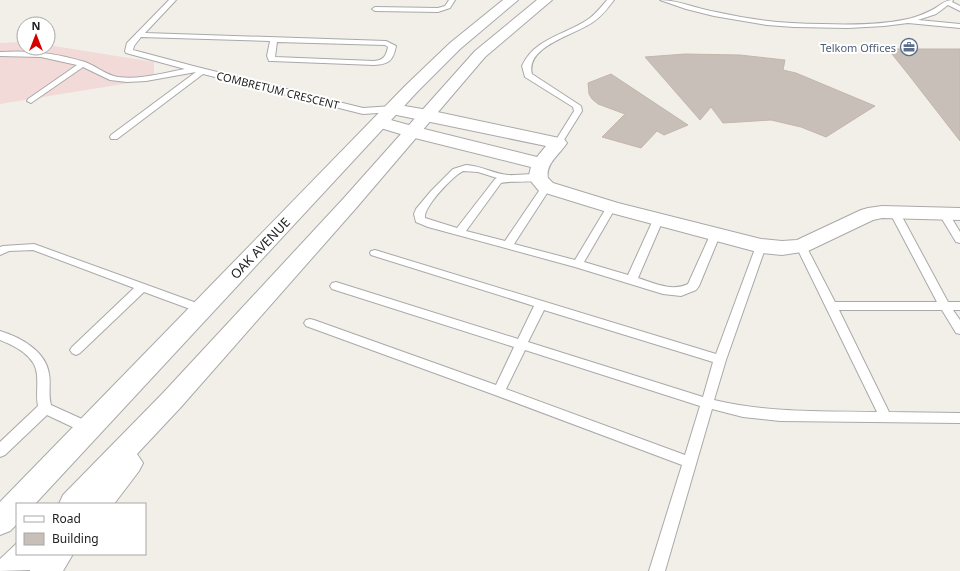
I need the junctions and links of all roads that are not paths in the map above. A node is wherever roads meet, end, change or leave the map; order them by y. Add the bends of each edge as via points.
1 (174, 0) edge
2 (452, 0) edge
3 (510, 0) edge
4 (545, 0) edge
5 (611, 0) edge
6 (663, 0) edge
7 (949, 1) edge
8 (375, 9) dead end
9 (960, 10) edge
10 (904, 21) junction
11 (960, 26) edge
12 (139, 36) junction
13 (274, 40) junction
14 (0, 54) edge
15 (83, 64) junction
16 (198, 70) junction
17 (31, 101) dead end
18 (363, 111) junction
19 (428, 115) junction
20 (386, 116) junction
21 (413, 132) junction
22 (114, 137) dead end
23 (558, 143) junction
24 (542, 176) junction
25 (506, 178) junction
26 (611, 207) junction
27 (895, 213) junction
28 (952, 214) edge
29 (658, 220) junction
30 (460, 232) junction
31 (715, 235) junction
32 (960, 240) edge
33 (508, 244) junction
34 (761, 246) junction
35 (801, 246) junction
36 (0, 252) edge
37 (375, 253) dead end
38 (578, 264) junction
39 (631, 281) junction
40 (336, 286) dead end
41 (142, 287) junction
42 (541, 304) junction
43 (831, 306) junction
44 (945, 306) junction
45 (960, 306) edge
46 (201, 310) junction
47 (310, 323) dead end
48 (960, 330) edge
49 (0, 334) edge
50 (522, 345) junction
51 (76, 350) dead end
52 (720, 360) junction
53 (499, 391) junction
54 (172, 400) junction
55 (707, 403) junction
56 (45, 408) junction
57 (886, 418) junction
58 (960, 418) edge
59 (88, 428) junction
60 (0, 451) edge
61 (689, 462) junction
62 (18, 503) edge
63 (74, 503) edge
64 (98, 503) edge
65 (16, 505) edge
66 (0, 522) edge
67 (24, 555) edge
68 (57, 555) edge
69 (9, 571) edge
70 (45, 571) edge
71 (657, 571) edge

1 - 12 lane
2 - 8 lane via 448,7 438,10
3 - 20 street, OAK AVENUE via 455,46
4 - 19 street via 482,51
5 - 23 lane via 590,21 547,43 529,59 526,66 525,70 530,76 577,106 576,114
6 - 10 lane via 733,18 780,24 849,27
7 - 9 lane
7 - 10 lane via 927,15
10 - 11 lane
12 - 13 lane
12 - 16 lane, COMBRETUM CRESCENT via 130,45 129,51
13 - 13 lane via 386,43 392,46 390,56 384,62 272,59
14 - 15 lane via 34,54
15 - 16 lane via 112,78 128,80
15 - 17 lane
16 - 18 lane, COMBRETUM CRESCENT
16 - 22 lane
18 - 20 lane, COMBRETUM CRESCENT
18 - 20 lane, COMBRETUM CRESCENT
19 - 20 street
19 - 21 street
19 - 23 street
20 - 21 street
20 - 46 street, OAK AVENUE
21 - 24 street via 438,137
21 - 54 street
23 - 24 street
24 - 25 lane
24 - 26 street
24 - 33 lane
25 - 30 lane via 498,181
25 - 30 lane via 476,169 459,169 420,211 420,220
26 - 29 street
26 - 38 lane
27 - 28 street
27 - 35 street via 861,216
27 - 44 lane
28 - 32 lane
29 - 31 street
29 - 39 lane
30 - 33 lane
31 - 34 street
31 - 39 lane via 695,283 689,289 681,292 663,290
33 - 38 lane
34 - 35 street
34 - 52 lane
35 - 43 lane
36 - 41 lane via 7,248 34,248
37 - 42 lane
38 - 39 lane
40 - 50 lane
41 - 46 lane
41 - 51 lane
42 - 50 lane
42 - 52 lane
43 - 44 lane
43 - 57 lane
44 - 45 lane
44 - 48 lane
46 - 59 street, OAK AVENUE
47 - 53 lane
49 - 56 lane via 34,355 43,372 42,396
50 - 53 lane
50 - 55 lane
52 - 55 lane
53 - 61 lane
54 - 63 street
54 - 64 street via 148,439
55 - 57 lane via 743,412 780,416
55 - 61 lane
56 - 59 lane
56 - 60 lane
57 - 58 lane
59 - 62 street, OAK AVENUE
61 - 71 lane
65 - 66 street, OAK AVENUE
67 - 69 street
68 - 70 street

